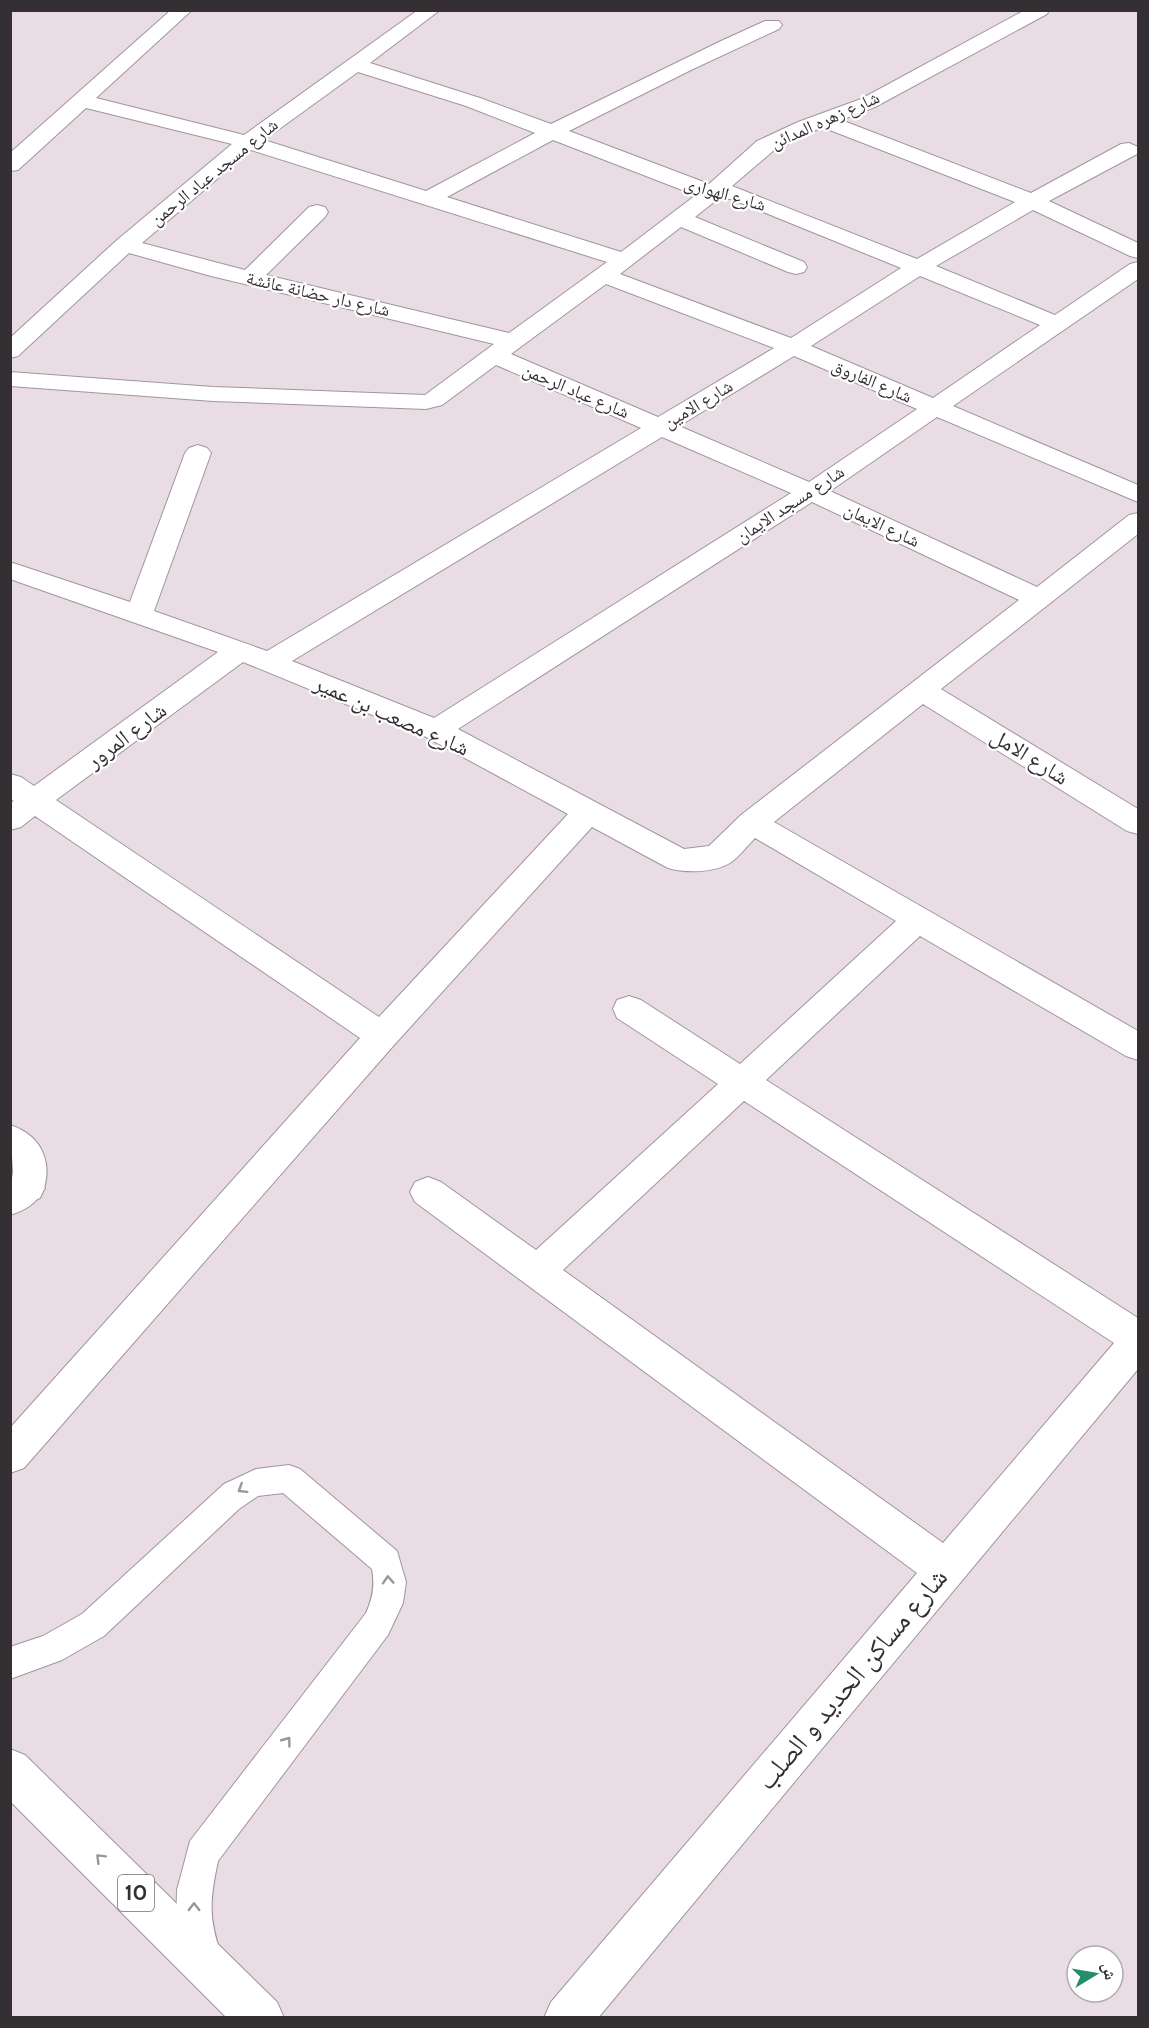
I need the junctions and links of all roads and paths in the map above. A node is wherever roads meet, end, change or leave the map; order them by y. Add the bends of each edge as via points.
1 (183, 10) edge
2 (431, 10) edge
3 (1040, 10) edge
4 (772, 25) dead end
5 (355, 65) junction
6 (82, 101) junction
7 (824, 120) junction
8 (551, 132) junction
9 (248, 142) junction
10 (1130, 149) dead end
11 (10, 165) edge
12 (713, 192) junction
13 (427, 199) junction
14 (1032, 201) junction
15 (317, 212) dead end
16 (679, 218) junction
17 (125, 245) junction
18 (1138, 251) edge
19 (624, 260) junction
20 (920, 266) junction
21 (796, 267) dead end
22 (1138, 268) edge
23 (603, 275) junction
24 (250, 278) junction
25 (1058, 324) junction
26 (793, 347) junction
27 (502, 348) junction
28 (10, 351) edge
29 (10, 379) edge
30 (935, 407) junction
31 (659, 427) junction
32 (198, 453) dead end
33 (811, 492) junction
34 (1138, 494) edge
35 (1138, 521) edge
36 (10, 570) edge
37 (1038, 598) junction
38 (139, 615) junction
39 (240, 650) junction
40 (269, 662) junction
41 (921, 690) junction
42 (436, 730) junction
43 (10, 784) edge
44 (37, 800) junction
45 (588, 812) junction
46 (10, 819) edge
47 (752, 823) junction
48 (1138, 823) edge
49 (918, 919) junction
50 (629, 1009) dead end
51 (382, 1036) junction
52 (1138, 1047) edge
53 (741, 1082) junction
54 (10, 1139) edge
55 (428, 1192) dead end
56 (19, 1195) edge
57 (537, 1272) junction
58 (1138, 1340) edge
59 (10, 1456) edge
60 (945, 1569) junction
61 (10, 1663) edge
62 (10, 1770) edge
63 (207, 1963) junction
64 (261, 2018) edge
65 (567, 2018) edge

1 - 6 street
2 - 5 street, شارع مسجد عباد الرحمن
3 - 7 street, شارع زهره المدائن via 868,104
4 - 8 street via 683,64
5 - 8 street, شارع الهوارى via 473,102
5 - 9 street, شارع مسجد عباد الرحمن
6 - 9 street
6 - 11 street
7 - 12 street, شارع زهره المدائن via 765,146
7 - 14 street
8 - 12 street, شارع الهوارى
8 - 13 street
9 - 13 street
9 - 17 street, شارع مسجد عباد الرحمن
10 - 14 street, شارع الامين
12 - 16 street, شارع زهره المدائن
12 - 20 street, شارع الهوارى via 735,193
13 - 19 street
14 - 18 street
14 - 20 street, شارع الامين
15 - 24 street
16 - 19 street, شارع زهره المدائن
16 - 21 street
17 - 24 street, شارع دار حضانة عائشة
17 - 28 street, شارع مسجد عباد الرحمن
19 - 23 street, شارع زهره المدائن
20 - 25 street, شارع الهوارى
20 - 26 street, شارع الامين
22 - 25 street, شارع مسجد الايمان
23 - 26 street, شارع الفاروق
23 - 27 street, شارع زهره المدائن
24 - 27 street, شارع دار حضانة عائشة
25 - 30 street, شارع مسجد الايمان
26 - 30 street, شارع الفاروق
26 - 31 street, شارع الامين
27 - 29 street, شارع زهره المدائن via 434,400 415,404
27 - 31 street, شارع عباد الرحمن
30 - 33 street, شارع مسجد الايمان
30 - 34 street, شارع الفاروق
31 - 33 street, شارع الايمان
31 - 40 street, شارع الامين
32 - 38 street
33 - 37 street, شارع الايمان
33 - 42 street, شارع مسجد الايمان
35 - 37 street, شارع مصعب بن عمير
36 - 38 street, شارع مصعب بن عمير
37 - 41 street, شارع مصعب بن عمير
38 - 39 street, شارع مصعب بن عمير
39 - 40 street, شارع مصعب بن عمير
39 - 44 street, شارع المرور
40 - 42 street, شارع مصعب بن عمير
41 - 47 street, شارع مصعب بن عمير
41 - 48 street, شارع الامل
42 - 45 street, شارع مصعب بن عمير
43 - 44 street
44 - 46 street, شارع المرور
44 - 51 street
45 - 47 street, شارع مصعب بن عمير via 679,860 719,855
45 - 51 street
47 - 49 street
49 - 52 street
49 - 53 street
50 - 53 street
51 - 59 street
53 - 57 street
53 - 58 street
54 - 56 street via 26,1152 30,1163 30,1175
55 - 57 street
57 - 60 street
58 - 60 street, شارع مساكن الحديد و الصلب
60 - 65 street, شارع مساكن الحديد و الصلب
63 -> 61 lane via 194,1927 194,1890 202,1853 377,1624 387,1603 390,1582 386,1561 289,1479 256,1481 240,1488 93,1625 51,1649
63 -> 62 street, 10
63 - 64 street, 10

